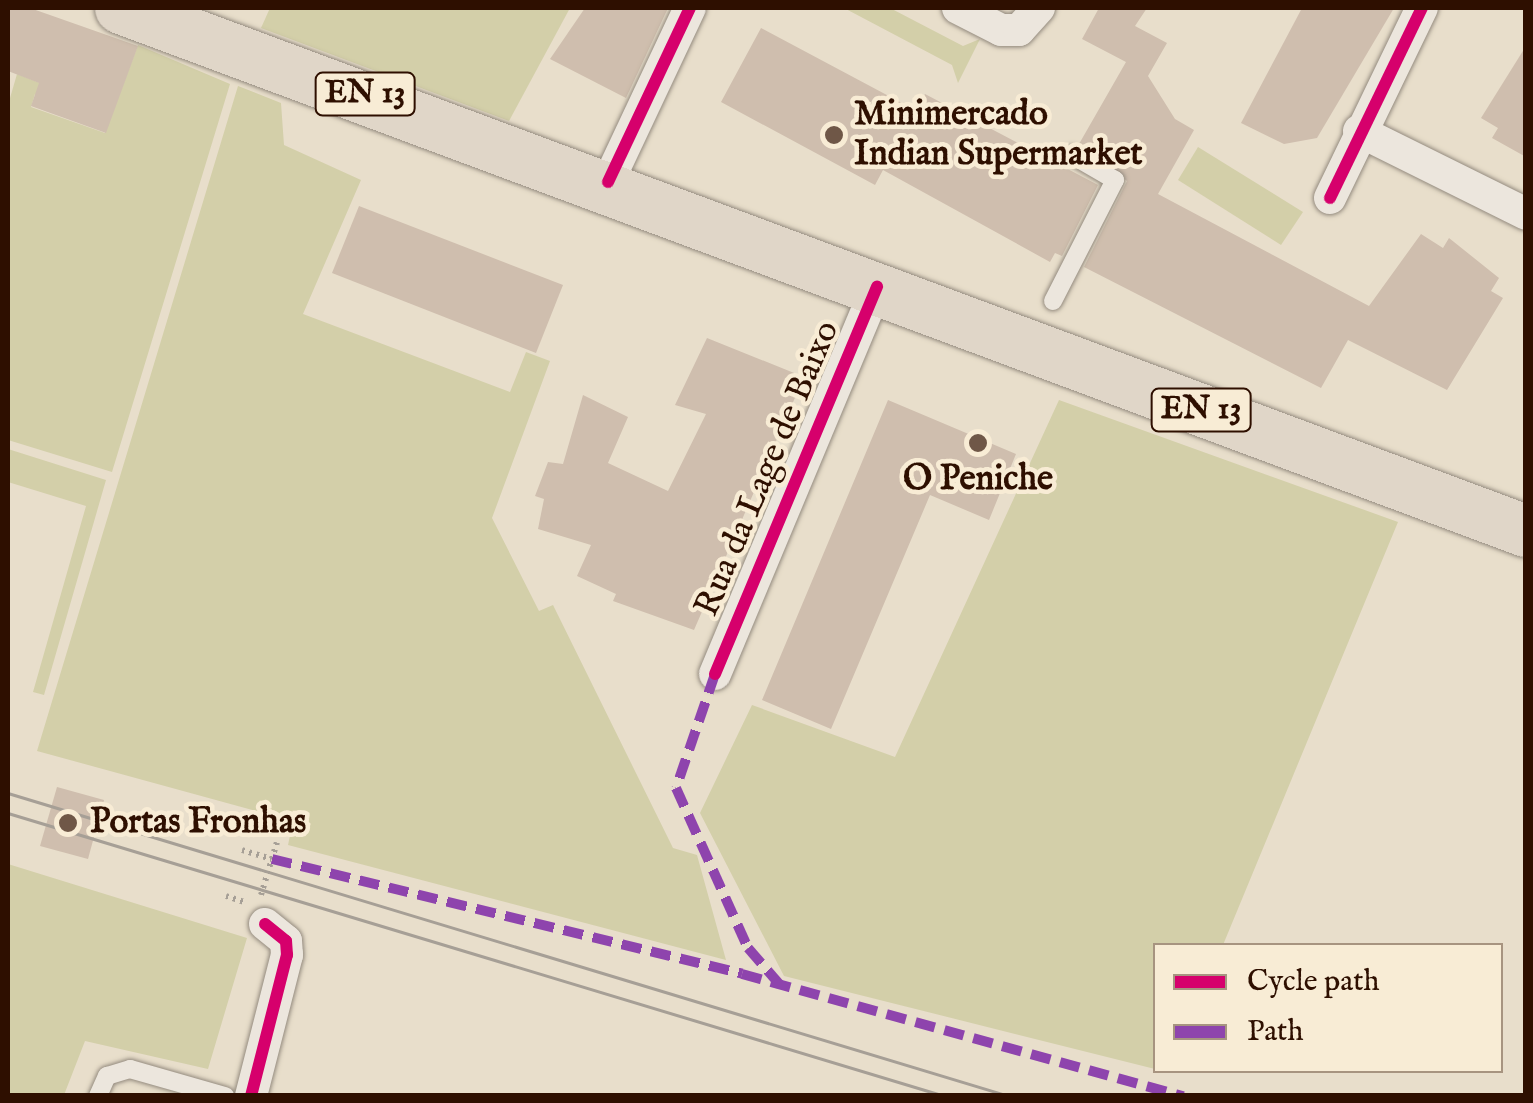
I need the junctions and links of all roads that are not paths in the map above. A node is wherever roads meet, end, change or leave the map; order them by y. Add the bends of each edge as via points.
1 (121, 8) edge
2 (690, 8) edge
3 (958, 8) edge
4 (1039, 8) edge
5 (1422, 8) edge
6 (1359, 131) junction
7 (1072, 156) dead end
8 (608, 182) junction
9 (1330, 198) dead end
10 (1526, 214) edge
11 (877, 286) junction
12 (1053, 301) dead end
13 (1526, 530) edge
14 (715, 674) dead end
15 (259, 922) road end
16 (98, 1096) edge
17 (225, 1096) edge
18 (251, 1096) edge

1 - 8 main road, EN 13
2 - 8 street
3 - 4 street via 1000,30 1019,30
5 - 6 street
6 - 9 street
6 - 10 street
7 - 12 lane via 1115,180
8 - 11 main road, EN 13
11 - 13 main road, EN 13
11 - 14 street, Rua da Lage de Baixo
15 - 18 street via 286,941 287,955
16 - 17 lane via 107,1076 130,1069

